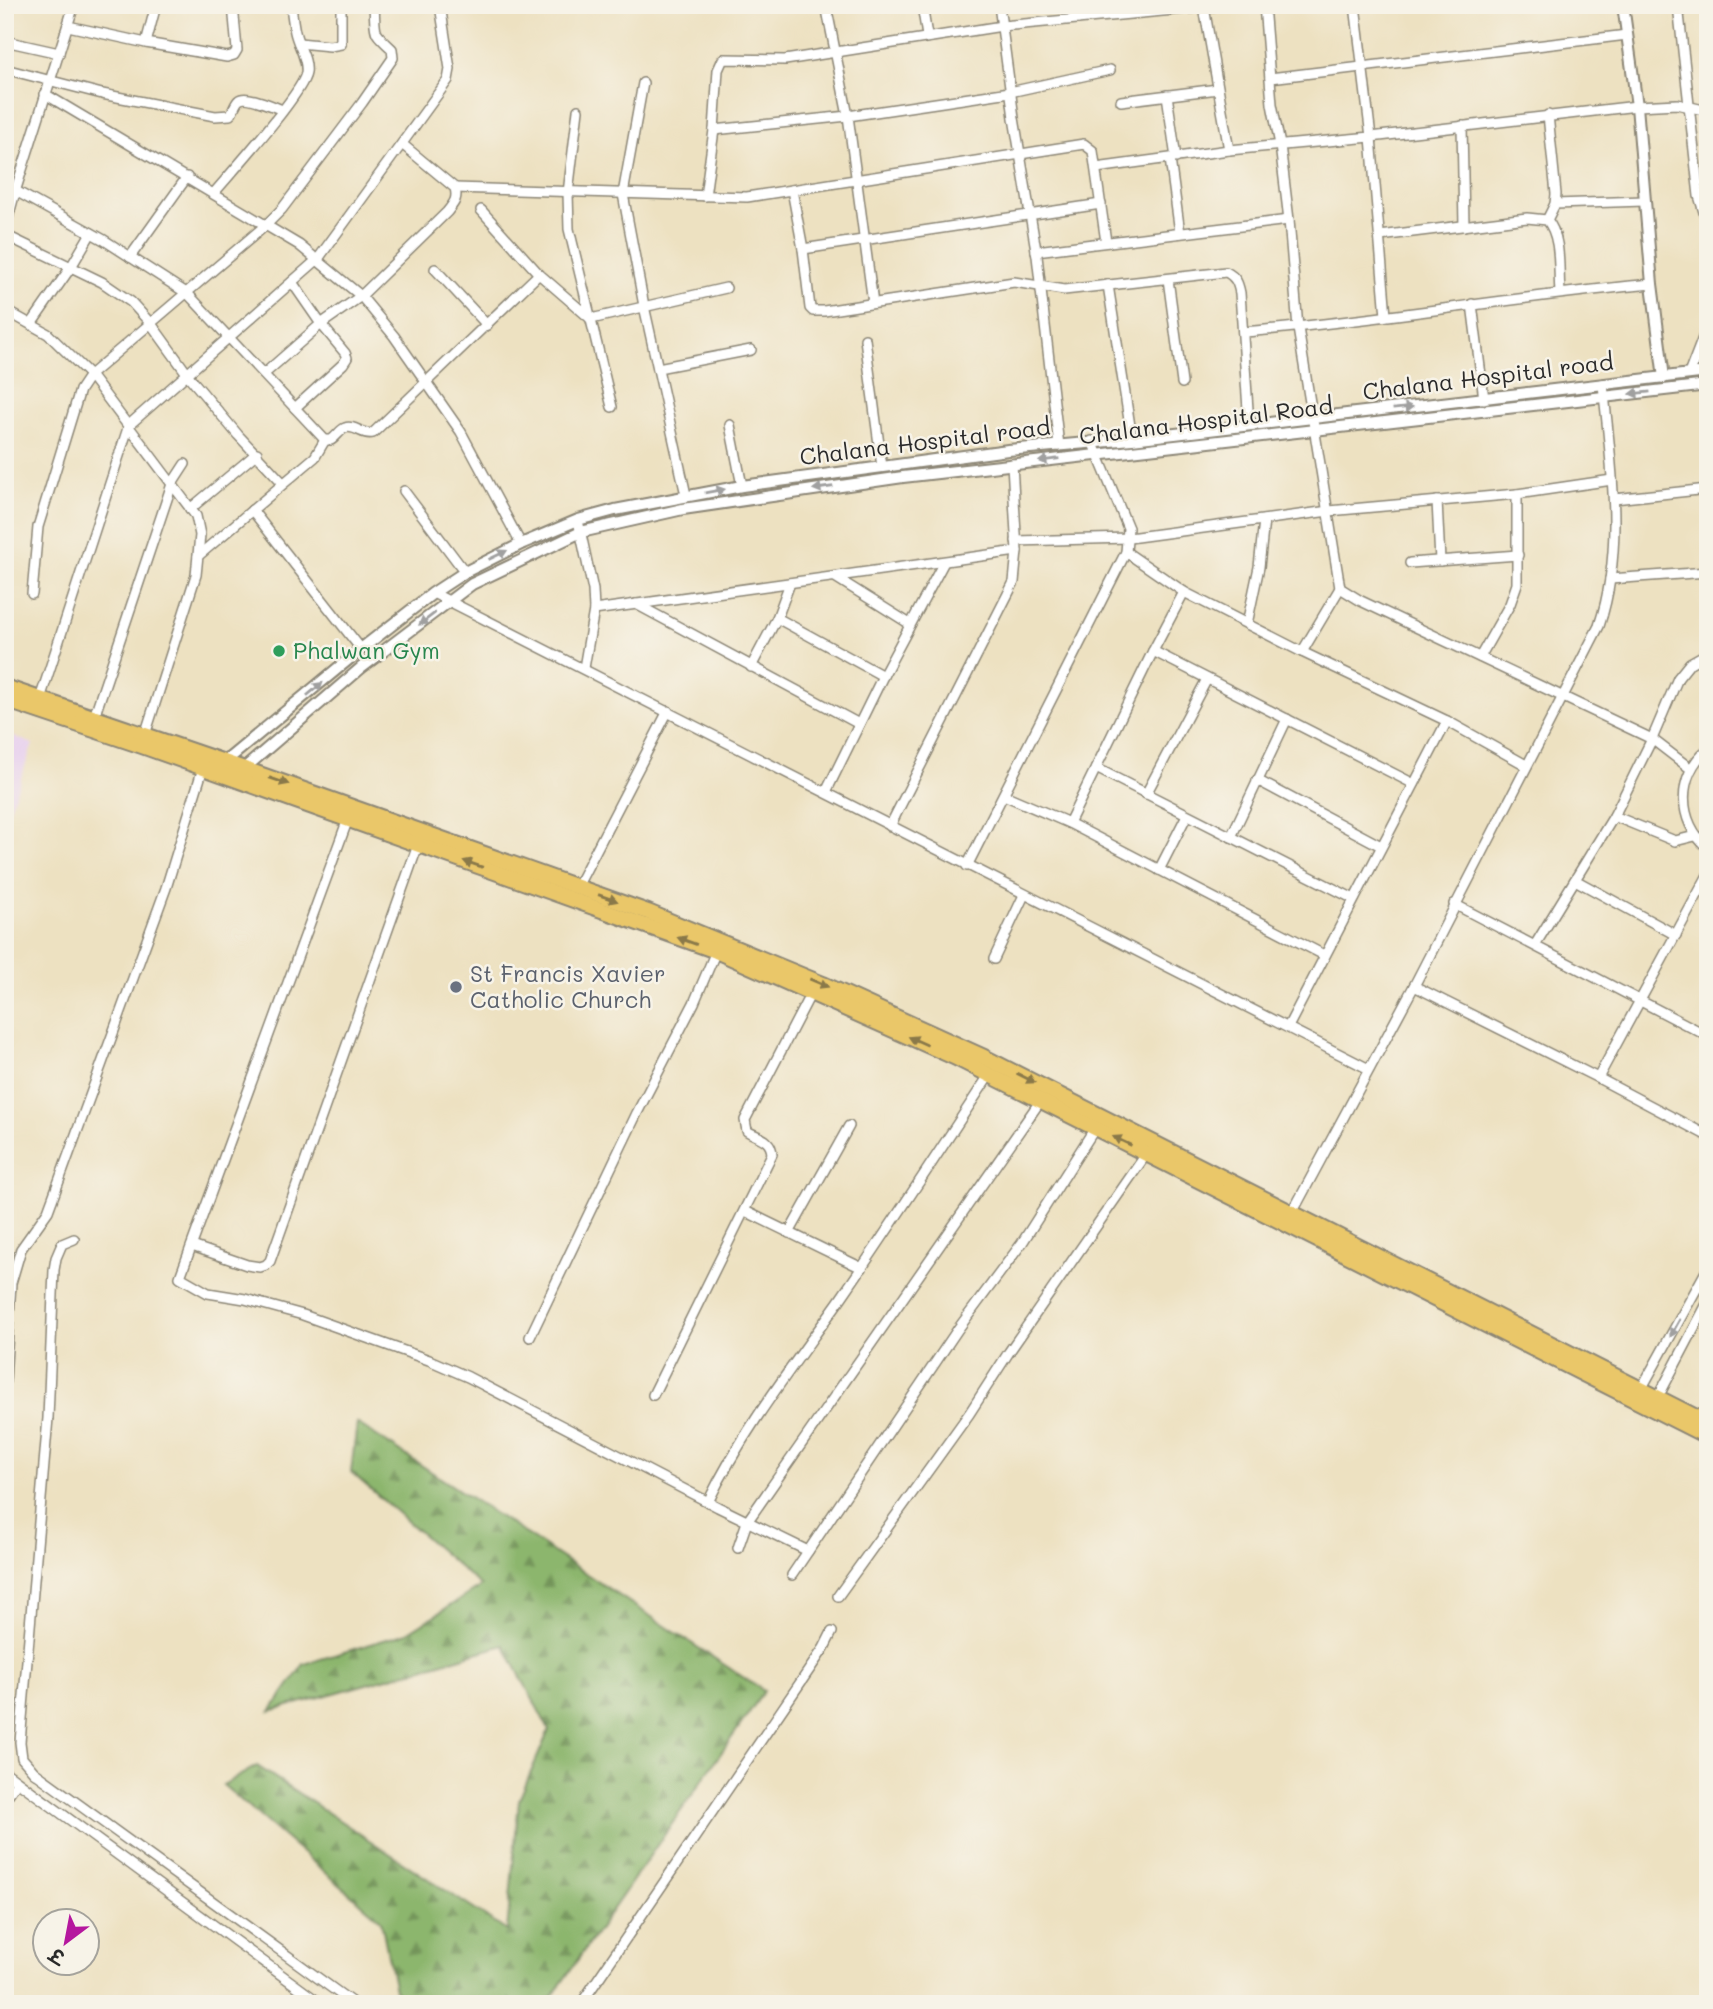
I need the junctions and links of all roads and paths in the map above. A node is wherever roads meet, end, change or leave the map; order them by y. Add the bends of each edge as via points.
1 (74, 5) edge
2 (156, 5) edge
3 (233, 5) edge
4 (291, 5) edge
5 (341, 5) edge
6 (374, 5) edge
7 (440, 5) edge
8 (826, 5) edge
9 (922, 5) edge
10 (999, 5) edge
11 (1076, 5) edge
12 (1227, 5) edge
13 (1264, 5) edge
14 (1354, 5) edge
15 (1623, 5) edge
16 (1678, 5) edge
17 (1204, 7) junction
18 (1078, 19) junction
19 (68, 26) junction
20 (1002, 26) junction
21 (1626, 35) junction
22 (927, 36) junction
23 (5, 41) edge
24 (146, 43) junction
25 (299, 43) junction
26 (835, 51) junction
27 (59, 53) junction
28 (1363, 68) junction
29 (5, 69) edge
30 (1110, 71) dead end
31 (1270, 78) junction
32 (50, 79) junction
33 (643, 83) dead end
34 (1218, 89) junction
35 (1010, 92) junction
36 (45, 94) junction
37 (1167, 95) junction
38 (1121, 101) dead end
39 (1688, 105) junction
40 (1637, 106) junction
41 (283, 110) junction
42 (578, 110) dead end
43 (1708, 111) edge
44 (1548, 115) junction
45 (848, 116) junction
46 (1462, 126) junction
47 (714, 130) junction
48 (1371, 137) junction
49 (402, 144) junction
50 (1280, 145) junction
51 (1229, 150) junction
52 (1021, 153) junction
53 (1173, 158) junction
54 (1096, 168) junction
55 (187, 177) junction
56 (855, 180) junction
57 (5, 185) edge
58 (455, 188) junction
59 (792, 190) junction
60 (15, 192) junction
61 (214, 193) junction
62 (568, 193) junction
63 (623, 194) junction
64 (705, 196) junction
65 (1644, 201) junction
66 (1101, 204) junction
67 (1555, 204) junction
68 (481, 209) dead end
69 (1031, 216) junction
70 (1547, 219) junction
71 (1289, 220) junction
72 (266, 225) junction
73 (1708, 225) edge
74 (1464, 226) junction
75 (5, 229) edge
76 (91, 233) junction
77 (1180, 233) junction
78 (5, 235) edge
79 (1380, 236) junction
80 (864, 240) junction
81 (1106, 242) junction
82 (803, 249) junction
83 (1036, 251) junction
84 (130, 257) junction
85 (318, 259) junction
86 (71, 267) junction
87 (435, 269) dead end
88 (539, 275) junction
89 (1168, 279) junction
90 (292, 282) junction
91 (1652, 284) junction
92 (1108, 285) junction
93 (1041, 286) junction
94 (726, 288) dead end
95 (1560, 292) junction
96 (188, 294) junction
97 (361, 296) junction
98 (873, 303) junction
99 (1472, 304) junction
100 (644, 306) junction
101 (5, 310) edge
102 (1386, 316) junction
103 (590, 319) junction
104 (32, 323) junction
105 (152, 324) junction
106 (321, 324) junction
107 (487, 325) junction
108 (1708, 325) edge
109 (1298, 328) junction
110 (1243, 332) junction
111 (229, 337) junction
112 (865, 339) dead end
113 (751, 350) dead end
114 (658, 368) junction
115 (1708, 372) edge
116 (264, 374) junction
117 (1689, 374) junction
118 (90, 375) junction
119 (188, 375) junction
120 (1664, 378) junction
121 (427, 383) junction
122 (1182, 383) dead end
123 (1603, 384) junction
124 (1708, 385) edge
125 (1605, 397) junction
126 (1484, 399) junction
127 (612, 407) dead end
128 (295, 408) junction
129 (1311, 418) junction
130 (1249, 424) junction
131 (129, 425) junction
132 (730, 425) dead end
133 (1314, 430) junction
134 (1132, 439) junction
135 (325, 440) junction
136 (1092, 442) junction
137 (1059, 446) junction
138 (257, 453) junction
139 (1098, 454) junction
140 (185, 464) dead end
141 (1012, 464) junction
142 (882, 467) junction
143 (1612, 480) junction
144 (283, 483) junction
145 (172, 484) junction
146 (743, 486) junction
147 (1708, 489) edge
148 (404, 491) dead end
149 (1517, 494) junction
150 (686, 495) junction
151 (1614, 499) junction
152 (1437, 501) junction
153 (190, 509) junction
154 (252, 510) junction
155 (1329, 512) junction
156 (1264, 520) junction
157 (580, 526) junction
158 (1129, 538) junction
159 (521, 544) junction
160 (1017, 546) junction
161 (1126, 552) junction
162 (1518, 555) junction
163 (198, 556) junction
164 (1440, 561) junction
165 (944, 562) junction
166 (1410, 563) dead end
167 (465, 572) junction
168 (1708, 572) edge
169 (834, 576) junction
170 (1610, 579) junction
171 (790, 583) junction
172 (1340, 588) junction
173 (1184, 592) junction
174 (433, 593) junction
175 (32, 594) dead end
176 (452, 601) junction
177 (636, 604) junction
178 (594, 610) junction
179 (777, 618) junction
180 (910, 624) junction
181 (1247, 624) junction
182 (361, 649) junction
183 (1153, 651) junction
184 (1302, 652) junction
185 (1708, 653) edge
186 (1480, 657) junction
187 (751, 667) junction
188 (583, 668) junction
189 (883, 676) junction
190 (1207, 678) junction
191 (5, 687) edge
192 (1563, 695) junction
193 (40, 699) junction
194 (5, 700) edge
195 (668, 712) junction
196 (94, 717) junction
197 (1287, 719) junction
198 (1447, 721) junction
199 (859, 724) junction
200 (145, 734) junction
201 (1652, 739) junction
202 (1708, 749) edge
203 (1526, 765) junction
204 (214, 767) junction
205 (1096, 768) junction
206 (1691, 769) junction
207 (238, 773) junction
208 (1257, 780) junction
209 (1413, 784) junction
210 (826, 792) junction
211 (1146, 794) junction
212 (1004, 795) junction
213 (1187, 815) junction
214 (1614, 816) junction
215 (348, 819) junction
216 (1069, 823) junction
217 (891, 826) junction
218 (1231, 836) junction
219 (1695, 836) junction
220 (418, 845) junction
221 (1381, 846) junction
222 (1708, 848) edge
223 (967, 866) junction
224 (1160, 870) junction
225 (1708, 875) edge
226 (1575, 880) junction
227 (577, 887) junction
228 (1024, 895) junction
229 (1354, 899) junction
230 (1454, 904) junction
231 (1676, 935) junction
232 (1535, 946) junction
233 (716, 951) junction
234 (1324, 955) junction
235 (993, 959) dead end
236 (1414, 986) junction
237 (811, 993) junction
238 (1640, 1002) junction
239 (1288, 1027) junction
240 (1708, 1036) edge
241 (1369, 1069) junction
242 (990, 1074) junction
243 (1598, 1078) junction
244 (1041, 1100) junction
245 (849, 1126) dead end
246 (1095, 1128) junction
247 (1708, 1136) edge
248 (1147, 1153) junction
249 (745, 1211) junction
250 (1289, 1219) junction
251 (789, 1233) junction
252 (74, 1239) dead end
253 (191, 1247) junction
254 (862, 1268) junction
255 (1708, 1268) edge
256 (1708, 1302) edge
257 (7, 1316) edge
258 (530, 1338) dead end
259 (5, 1373) edge
260 (5, 1381) edge
261 (653, 1395) dead end
262 (1638, 1395) junction
263 (1654, 1403) junction
264 (1708, 1423) edge
265 (1708, 1437) edge
266 (708, 1502) junction
267 (747, 1522) junction
268 (738, 1548) dead end
269 (808, 1551) junction
270 (792, 1575) dead end
271 (838, 1596) dead end
272 (832, 1632) dead end
273 (5, 1773) edge
274 (17, 1782) junction
275 (5, 1799) edge
276 (321, 2004) edge
277 (354, 2004) edge
278 (581, 2004) edge

1 - 19 street
2 - 24 street
3 - 24 street via 234,55 216,57
4 - 25 street
5 - 25 street via 341,44
6 - 72 street via 376,35 392,49 393,58
7 - 49 street via 448,80
8 - 26 street
9 - 22 street
10 - 20 street
11 - 18 street
12 - 17 street
13 - 31 street
14 - 28 street
15 - 21 street
16 - 39 street
17 - 18 street
17 - 34 street
18 - 20 street
19 - 24 street
19 - 27 street
20 - 22 street
20 - 35 street
21 - 28 street
21 - 40 street
22 - 26 street
23 - 27 street
25 - 41 street via 306,75
26 - 45 street
26 - 47 street via 775,60 723,59 718,70
27 - 32 street
28 - 31 street
28 - 48 street
29 - 32 street
30 - 35 street
31 - 50 street
32 - 36 street
32 - 41 street via 215,116 230,115 241,98
33 - 63 street
34 - 37 street
34 - 51 street
35 - 45 street
35 - 52 street
36 - 55 street
36 - 60 street
37 - 38 street
37 - 53 street
39 - 40 street
39 - 43 street
39 - 73 street via 1699,196
40 - 44 street
40 - 65 street
41 - 61 street
42 - 62 street
44 - 46 street
44 - 67 street
45 - 47 street
45 - 56 street
46 - 48 street
46 - 74 street
47 - 64 street
48 - 50 street
48 - 79 street
49 - 58 street
49 - 85 street
50 - 51 street
50 - 71 street
51 - 53 street
52 - 54 street via 1084,144 1093,151
52 - 56 street
52 - 69 street
53 - 54 street
53 - 77 street
54 - 66 street
55 - 61 street
55 - 84 street
56 - 59 street
56 - 80 street
57 - 60 street
58 - 62 street
58 - 97 street via 457,196 447,212
59 - 64 street via 747,197
59 - 82 street
60 - 75 street
60 - 76 street
61 - 72 street
62 - 63 street
62 - 103 street via 569,229
63 - 64 street
63 - 100 street
65 - 67 street
65 - 91 street
66 - 69 street
66 - 81 street
67 - 70 street
68 - 88 street
69 - 80 street
69 - 83 street
70 - 74 street
70 - 95 street via 1555,237
71 - 77 street
71 - 109 street
72 - 85 street
72 - 96 street
74 - 79 street
76 - 84 street
76 - 86 street
77 - 81 street
78 - 86 street
79 - 102 street
80 - 82 street
80 - 98 street
81 - 83 street
82 - 98 street via 813,311
83 - 93 street
84 - 96 street
85 - 90 street
85 - 97 street
86 - 104 street
86 - 105 street via 116,290
87 - 107 street
88 - 103 street
88 - 107 street
89 - 92 street
89 - 110 street via 1215,272 1234,276
89 - 122 street
90 - 106 street
90 - 111 street
91 - 95 street
91 - 120 street
92 - 93 street via 1064,290
92 - 134 street
93 - 98 street via 1014,282
93 - 137 street
94 - 100 street
95 - 99 street
96 - 105 street
96 - 111 street
97 - 106 street
97 - 121 street
99 - 102 street
99 - 126 street
100 - 103 street
100 - 114 street
101 - 104 street
102 - 109 street
103 - 127 street
104 - 118 street via 63,346
105 - 118 street
105 - 119 street
106 - 116 street
106 - 128 street via 346,358
107 - 121 street
108 - 117 street
109 - 110 street
109 - 129 street
110 - 130 street
111 - 116 street
111 - 119 street
112 - 142 street
113 - 114 street
114 - 150 street
115 - 117 street, Chalana Hospital road
116 - 128 street
117 - 120 street, Chalana Hospital road
118 - 131 street
118 - 175 street via 80,390 38,527
119 - 131 street
119 - 138 street
120 - 123 street, Chalana Hospital road
121 - 135 street via 373,433 349,427
121 - 159 street via 476,457
123 - 125 street
123 - 126 street, Chalana Hospital road
124 -> 125 street, Chalana Hospital Road
125 - 133 street, Chalana Hospital Road
125 - 143 street
129 -> 126 street, Chalana Hospital road
128 - 135 street
129 - 130 street, Chalana Hospital road
129 - 133 street
130 - 134 street, Chalana Hospital road
131 - 145 street
131 - 193 street
132 - 146 street
133 - 139 street, Chalana Hospital Road
133 - 155 street
134 - 136 street, Chalana Hospital road
135 - 144 street via 315,457
136 - 137 street, Chalana Hospital road
136 - 139 street
137 - 142 street, Chalana Hospital road
138 - 144 street
138 - 153 street
139 -> 141 street, Chalana Hospital Road
139 - 158 street
140 - 145 street
141 -> 157 street, Chalana Hospital Road
141 - 160 street
142 - 146 street, Chalana Hospital road
143 - 149 street
143 - 151 street
144 - 154 street
145 - 153 street
145 - 196 street
150 -> 146 street, Chalana Hospital road
147 - 151 street
148 - 167 street
149 - 152 street
149 - 162 street
150 - 157 street, Chalana Hospital road via 615,510
151 - 170 street
152 - 155 street
152 - 164 street
153 - 163 street via 200,535
154 - 163 street
154 - 182 street
155 - 156 street
155 - 172 street
156 - 158 street
156 - 181 street
157 - 159 street, Chalana Hospital road
157 - 176 street, Chalana Hospital Road via 489,575
157 - 178 street
158 - 160 street
158 - 161 street
167 -> 159 street, Chalana Hospital road
160 - 165 street
160 - 217 street via 1017,571 1010,592
161 - 173 street
161 - 212 street
162 - 164 street
162 - 186 street via 1517,584 1510,604
163 - 200 street via 191,595
164 - 166 street
165 - 169 street
165 - 180 street
167 - 174 street, Chalana Hospital road
168 - 170 street
169 - 171 street
169 - 180 street
170 - 192 street via 1599,626
171 - 177 street
171 - 179 street
172 - 184 street
172 - 186 street
173 - 181 street
173 - 183 street
174 - 176 street
174 - 182 street, Chalana Hospital road
176 - 188 street
176 -> 207 street, Chalana Hospital Road via 361,668
177 - 178 street
177 - 187 street
178 - 188 street
179 - 187 street
179 - 189 street
180 - 189 street
181 - 184 street
204 -> 182 street, Chalana Hospital road
183 - 190 street
183 - 205 street
184 - 198 street
185 - 201 street via 1690,663 1678,678
186 - 192 street
187 - 199 street
188 - 195 street
189 - 199 street
190 - 197 street
190 - 211 street
191 - 193 main road
192 - 201 street
192 - 203 street
193 - 196 main road
194 - 204 main road
195 - 210 street
195 - 227 street
196 - 200 main road
197 - 208 street
197 - 209 street
198 - 203 street
198 - 209 street
199 - 210 street
200 - 204 main road
201 - 206 street
201 - 214 street
202 - 206 street
203 - 230 street
204 - 207 main road
204 - 257 street via 48,1210 14,1267
205 - 211 street
205 - 216 street
206 - 219 street via 1684,798 1686,818
207 - 215 main road
207 -> 227 main road
208 - 218 street
208 - 221 street
209 - 221 street
210 - 217 street
211 - 213 street
212 - 216 street
212 - 223 street
213 - 218 street
213 - 224 street
214 - 219 street via 1675,841
214 - 226 street
215 - 220 main road
215 - 253 street
216 - 224 street
217 - 223 street
218 - 229 street
219 - 222 street
233 -> 220 main road
220 - 253 street via 270,1261 255,1267
221 - 229 street
223 - 228 street
224 - 234 street
225 - 231 street
226 - 231 street
226 - 232 street
227 -> 250 main road via 690,928 942,1037
228 - 235 street
228 - 239 street
229 - 234 street
230 - 232 street
230 - 236 street
231 - 238 street
232 - 238 street
233 - 237 main road
233 - 258 street
234 - 239 street
236 - 241 street
236 - 243 street
242 -> 237 main road
237 - 249 street via 745,1120 747,1131 772,1147
238 - 240 street
238 - 243 street
239 - 241 street
241 - 250 street
242 - 244 main road
242 - 254 street
243 - 247 street
244 - 246 main road
244 - 267 street
245 - 251 street
248 -> 246 main road
246 - 269 street via 1022,1243
248 - 250 main road
248 - 271 street
249 - 251 street
249 - 261 street
250 - 262 main road
251 - 254 street
252 - 277 street via 62,1244 55,1258 48,1418 22,1758 34,1772
253 - 266 street via 180,1278 208,1293 303,1315 429,1360
254 - 266 street via 749,1428
255 -> 262 street
256 - 263 street
257 - 259 street
259 - 260 street
262 - 263 main road
263 - 264 main road
263 - 265 main road
266 - 267 street
267 - 268 street
267 - 269 street
269 - 270 street
272 - 278 street
273 - 274 street
274 - 275 street
274 - 276 street

